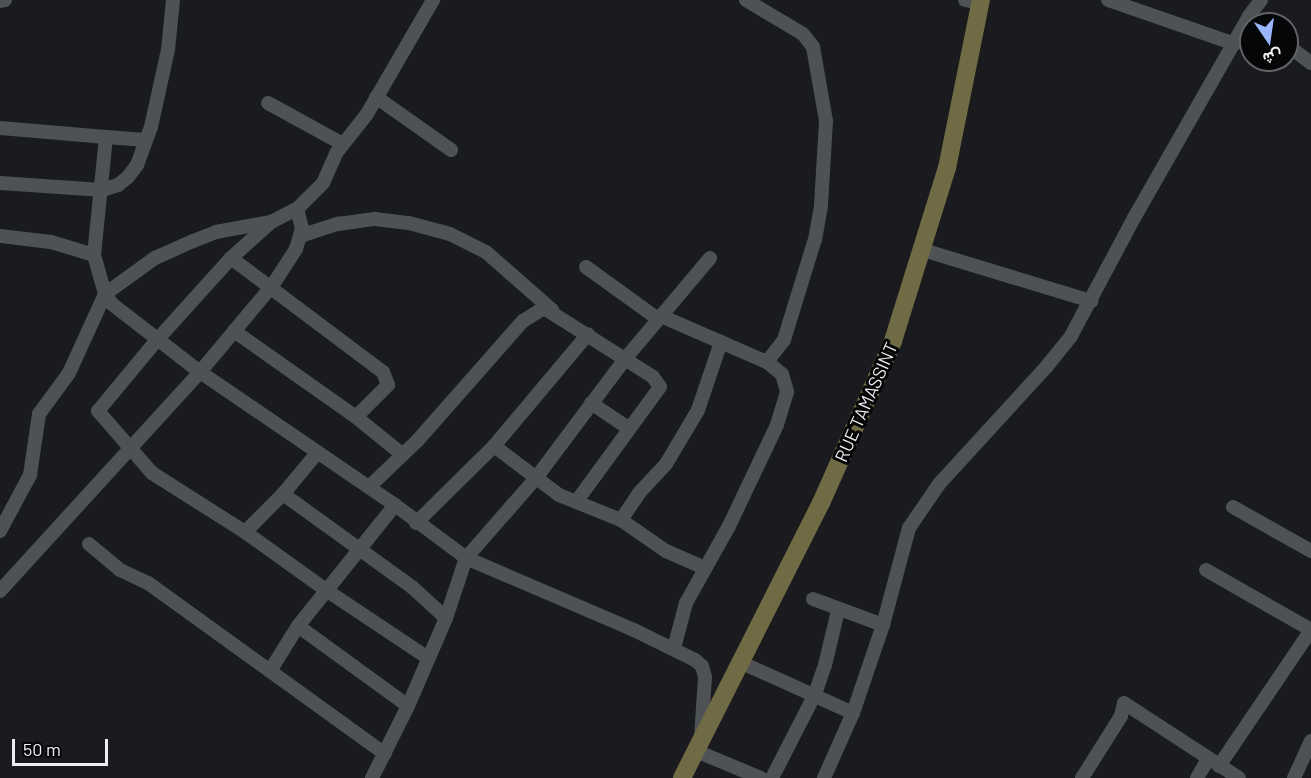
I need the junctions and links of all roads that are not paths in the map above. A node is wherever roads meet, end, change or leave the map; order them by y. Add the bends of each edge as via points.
1 (5, 0) edge
2 (173, 0) edge
3 (433, 0) edge
4 (746, 0) edge
5 (1108, 0) edge
6 (0, 1) edge
7 (976, 1) edge
8 (1239, 39) edge
9 (1235, 44) junction
10 (376, 97) junction
11 (268, 103) dead end
12 (0, 128) edge
13 (106, 137) junction
14 (146, 140) junction
15 (343, 144) junction
16 (451, 150) dead end
17 (0, 183) edge
18 (102, 190) junction
19 (297, 209) junction
20 (271, 222) junction
21 (0, 236) edge
22 (300, 236) junction
23 (923, 250) junction
24 (94, 255) junction
25 (231, 258) junction
26 (710, 258) dead end
27 (586, 267) dead end
28 (272, 286) junction
29 (105, 294) junction
30 (1090, 302) junction
31 (552, 311) junction
32 (659, 318) junction
33 (234, 331) junction
34 (588, 334) junction
35 (156, 340) junction
36 (721, 342) junction
37 (626, 358) junction
38 (767, 362) junction
39 (200, 372) junction
40 (591, 403) junction
41 (356, 417) junction
42 (628, 428) junction
43 (494, 446) junction
44 (132, 447) junction
45 (317, 453) junction
46 (403, 455) junction
47 (536, 478) junction
48 (369, 488) junction
49 (283, 494) junction
50 (576, 502) junction
51 (395, 505) junction
52 (1233, 507) dead end
53 (621, 520) junction
54 (416, 523) junction
55 (0, 531) edge
56 (245, 532) junction
57 (89, 544) dead end
58 (358, 550) junction
59 (1311, 551) edge
60 (466, 558) junction
61 (705, 568) junction
62 (1206, 570) dead end
63 (326, 590) junction
64 (0, 591) edge
65 (813, 599) dead end
66 (838, 611) junction
67 (446, 618) junction
68 (883, 625) junction
69 (298, 626) junction
70 (1311, 630) edge
71 (674, 648) junction
72 (428, 658) junction
73 (740, 662) junction
74 (270, 671) junction
75 (814, 694) junction
76 (408, 706) junction
77 (853, 713) junction
78 (1311, 741) edge
79 (699, 746) junction
80 (385, 754) junction
81 (1214, 763) junction
82 (372, 778) edge
83 (682, 778) edge
84 (761, 778) edge
85 (772, 778) edge
86 (824, 778) edge
87 (1082, 778) edge
88 (1197, 778) edge
89 (1239, 778) edge
90 (1294, 778) edge

1 - 6 street
2 - 14 street via 168,50
3 - 10 street
4 - 38 street via 803,34 813,47 826,121 815,239 784,340
5 - 9 street
7 - 23 main road, RUE TAMASSINT via 947,168
8 - 9 street
9 - 30 street
10 - 15 street via 368,114
10 - 16 street
11 - 15 street
12 - 13 street
13 - 14 street
13 - 18 street
14 - 18 street via 128,177
15 - 19 street via 323,183
17 - 18 street
18 - 24 street
19 - 20 street
19 - 22 street
20 - 25 street
20 - 29 street via 216,232 193,241 155,258
21 - 24 street via 51,242
22 - 28 street
22 - 31 street via 338,224 375,219 450,234 486,252
23 - 30 street
23 - 73 main road, RUE TAMASSINT via 893,341 821,503
24 - 29 street
25 - 28 street
25 - 35 street
26 - 32 street
27 - 32 street
28 - 33 street
28 - 41 street via 383,372 388,385
29 - 35 street
29 - 55 street via 69,373 39,414 30,475
30 - 68 street via 1071,336 1047,366 926,500 909,528
31 - 34 street
31 - 46 street via 544,308 523,321
32 - 36 street
32 - 37 street
33 - 39 street
33 - 41 street
34 - 37 street
34 - 43 street
35 - 39 street
35 - 44 street via 98,411
36 - 38 street
36 - 53 street via 698,410 666,464
37 - 40 street
37 - 42 street via 653,377 660,387
38 - 61 street via 786,381 787,392 777,425
39 - 44 street
39 - 45 street
40 - 42 street
40 - 47 street
41 - 46 street
42 - 50 street
43 - 47 street
43 - 54 street
44 - 56 street via 152,473
44 - 64 street
45 - 48 street
45 - 49 street
46 - 48 street
47 - 50 street
47 - 60 street
48 - 51 street
49 - 56 street
49 - 58 street
50 - 53 street
51 - 54 street
51 - 58 street
52 - 59 street
53 - 61 street via 666,551
54 - 60 street
56 - 63 street
57 - 74 street via 120,570 148,583
58 - 63 street
58 - 67 street via 412,587
60 - 67 street
60 - 71 street
61 - 71 street via 686,603
62 - 70 street
63 - 69 street
63 - 72 street
65 - 66 street
66 - 68 street
66 - 75 street
67 - 72 street
68 - 77 street
69 - 74 street
69 - 76 street
70 - 81 street
71 - 79 street via 702,666 705,677
72 - 76 street
73 - 75 street
73 - 79 main road, RUE TAMASSINT
74 - 80 street
75 - 77 street
75 - 85 street
76 - 80 street
77 - 86 street
78 - 90 street
79 - 83 main road, RUE TAMASSINT
79 - 84 street
80 - 82 street
81 - 87 street via 1124,703
81 - 88 street
81 - 89 street

